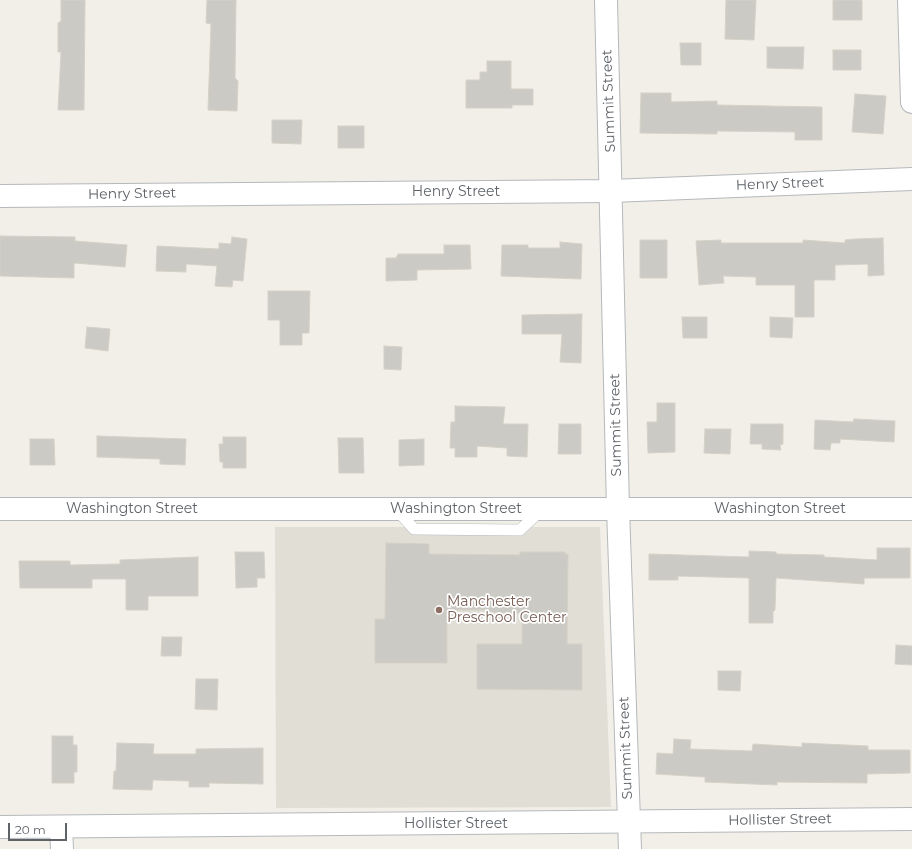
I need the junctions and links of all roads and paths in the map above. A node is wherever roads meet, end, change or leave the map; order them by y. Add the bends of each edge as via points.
1 (606, 0) edge
2 (909, 0) edge
3 (912, 102) edge
4 (912, 179) edge
5 (611, 190) junction
6 (0, 196) edge
7 (0, 509) edge
8 (618, 509) junction
9 (912, 509) edge
10 (912, 819) edge
11 (629, 822) junction
12 (0, 827) edge
13 (60, 827) junction
14 (62, 849) edge
15 (630, 849) edge

1 - 5 street, Summit Street
2 - 3 street
4 - 5 street, Henry Street
5 - 6 street, Henry Street
5 - 8 street, Summit Street
7 - 8 street, Washington Street
8 - 9 street, Washington Street
8 - 11 street, Summit Street
10 - 11 street, Hollister Street
11 - 13 street, Hollister Street
11 - 15 street, Summit Street
12 - 13 street, Hollister Street
13 - 14 street

